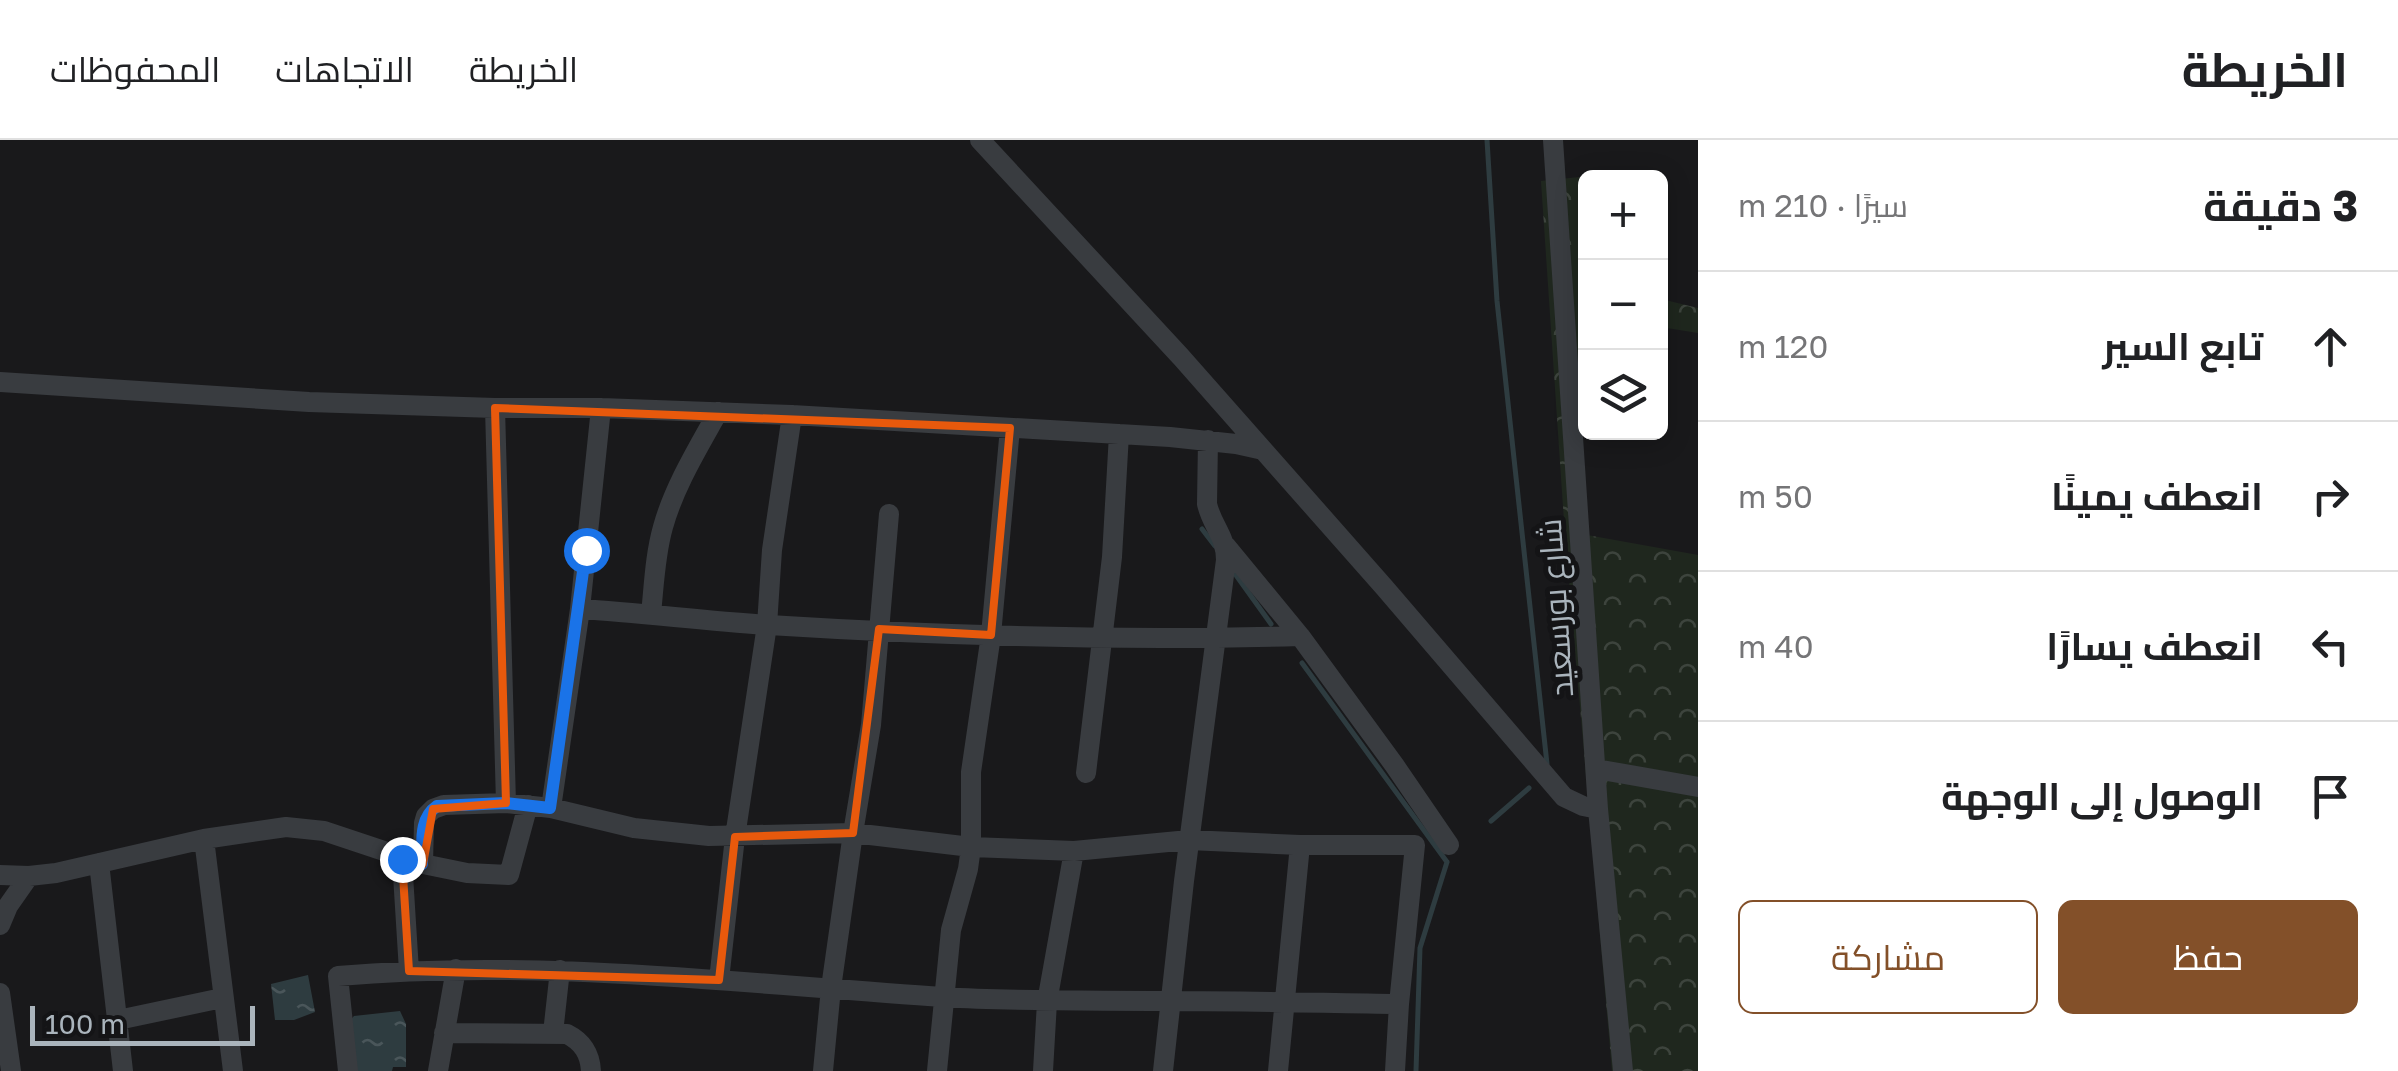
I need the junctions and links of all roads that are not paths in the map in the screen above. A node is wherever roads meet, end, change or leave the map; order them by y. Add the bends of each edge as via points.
1 (980, 140) edge
2 (1552, 140) edge
3 (0, 382) edge
4 (495, 408) junction
5 (601, 408) junction
6 (718, 412) junction
7 (792, 415) junction
8 (1010, 428) junction
9 (1119, 434) junction
10 (1208, 440) junction
11 (1262, 450) junction
12 (889, 514) dead end
13 (1226, 546) junction
14 (580, 609) junction
15 (651, 614) junction
16 (767, 625) junction
17 (879, 629) junction
18 (991, 635) junction
19 (1300, 636) junction
20 (1103, 638) junction
21 (1216, 638) junction
22 (1596, 768) junction
23 (1086, 772) dead end
24 (1698, 786) edge
25 (506, 803) junction
26 (528, 805) junction
27 (550, 808) junction
28 (1598, 808) junction
29 (853, 833) junction
30 (735, 837) junction
31 (204, 839) junction
32 (1189, 840) junction
33 (1300, 844) junction
34 (1448, 846) dead end
35 (970, 847) junction
36 (1074, 852) junction
37 (412, 862) junction
38 (99, 863) junction
39 (0, 875) edge
40 (29, 876) junction
41 (0, 925) edge
42 (456, 968) junction
43 (560, 970) junction
44 (409, 971) junction
45 (719, 980) junction
46 (831, 988) junction
47 (0, 992) edge
48 (945, 997) junction
49 (222, 998) junction
50 (1170, 1000) junction
51 (1047, 1002) junction
52 (1286, 1002) junction
53 (1399, 1004) junction
54 (118, 1020) junction
55 (444, 1033) junction
56 (554, 1033) junction
57 (11, 1071) edge
58 (123, 1071) edge
59 (233, 1071) edge
60 (348, 1071) edge
61 (438, 1071) edge
62 (591, 1071) edge
63 (824, 1071) edge
64 (937, 1071) edge
65 (1043, 1071) edge
66 (1163, 1071) edge
67 (1278, 1071) edge
68 (1395, 1071) edge
69 (1623, 1071) edge

1 - 11 street
2 - 22 street, شارع بورسعيد
3 - 4 street
4 - 5 street
4 - 25 street
5 - 6 street
5 - 14 street
6 - 7 street
6 - 15 street via 663,525
7 - 8 street
7 - 16 street
8 - 9 street
8 - 18 street
9 - 10 street
9 - 20 street
10 - 11 street
10 - 13 street via 1208,512
11 - 28 street via 1564,798
12 - 17 street
13 - 19 street
13 - 21 street
14 - 15 street
14 - 27 street
15 - 16 street
16 - 17 street
16 - 30 street
17 - 18 street
17 - 29 street
18 - 20 street
18 - 35 street via 971,772
19 - 21 street
19 - 34 street
20 - 21 street
20 - 23 street
21 - 32 street
22 - 24 street
22 - 28 street, شارع بورسعيد
25 - 26 street
25 - 37 street via 433,808
26 - 27 street
26 - 37 street via 509,875
27 - 30 street via 634,828
28 - 69 street, شارع بورسعيد
29 - 30 street
29 - 35 street
29 - 46 street
30 - 45 street
31 - 37 street via 304,828
31 - 38 street
31 - 49 street
32 - 33 street
32 - 36 street
32 - 50 street
33 - 52 street
33 - 53 street via 1415,846
35 - 36 street
35 - 48 street
36 - 51 street
37 - 44 street
38 - 40 street
38 - 54 street
39 - 40 street
40 - 41 street
42 - 43 street
42 - 44 street
42 - 55 street
43 - 45 street
43 - 56 street
44 - 60 street via 338,976
45 - 46 street
46 - 48 street
46 - 63 street
47 - 57 street
48 - 51 street
48 - 64 street
49 - 54 street
49 - 59 street
50 - 51 street
50 - 52 street
50 - 66 street
51 - 65 street
52 - 53 street
52 - 67 street
53 - 68 street
54 - 58 street
55 - 56 street
55 - 61 street
56 - 62 street via 576,1039

